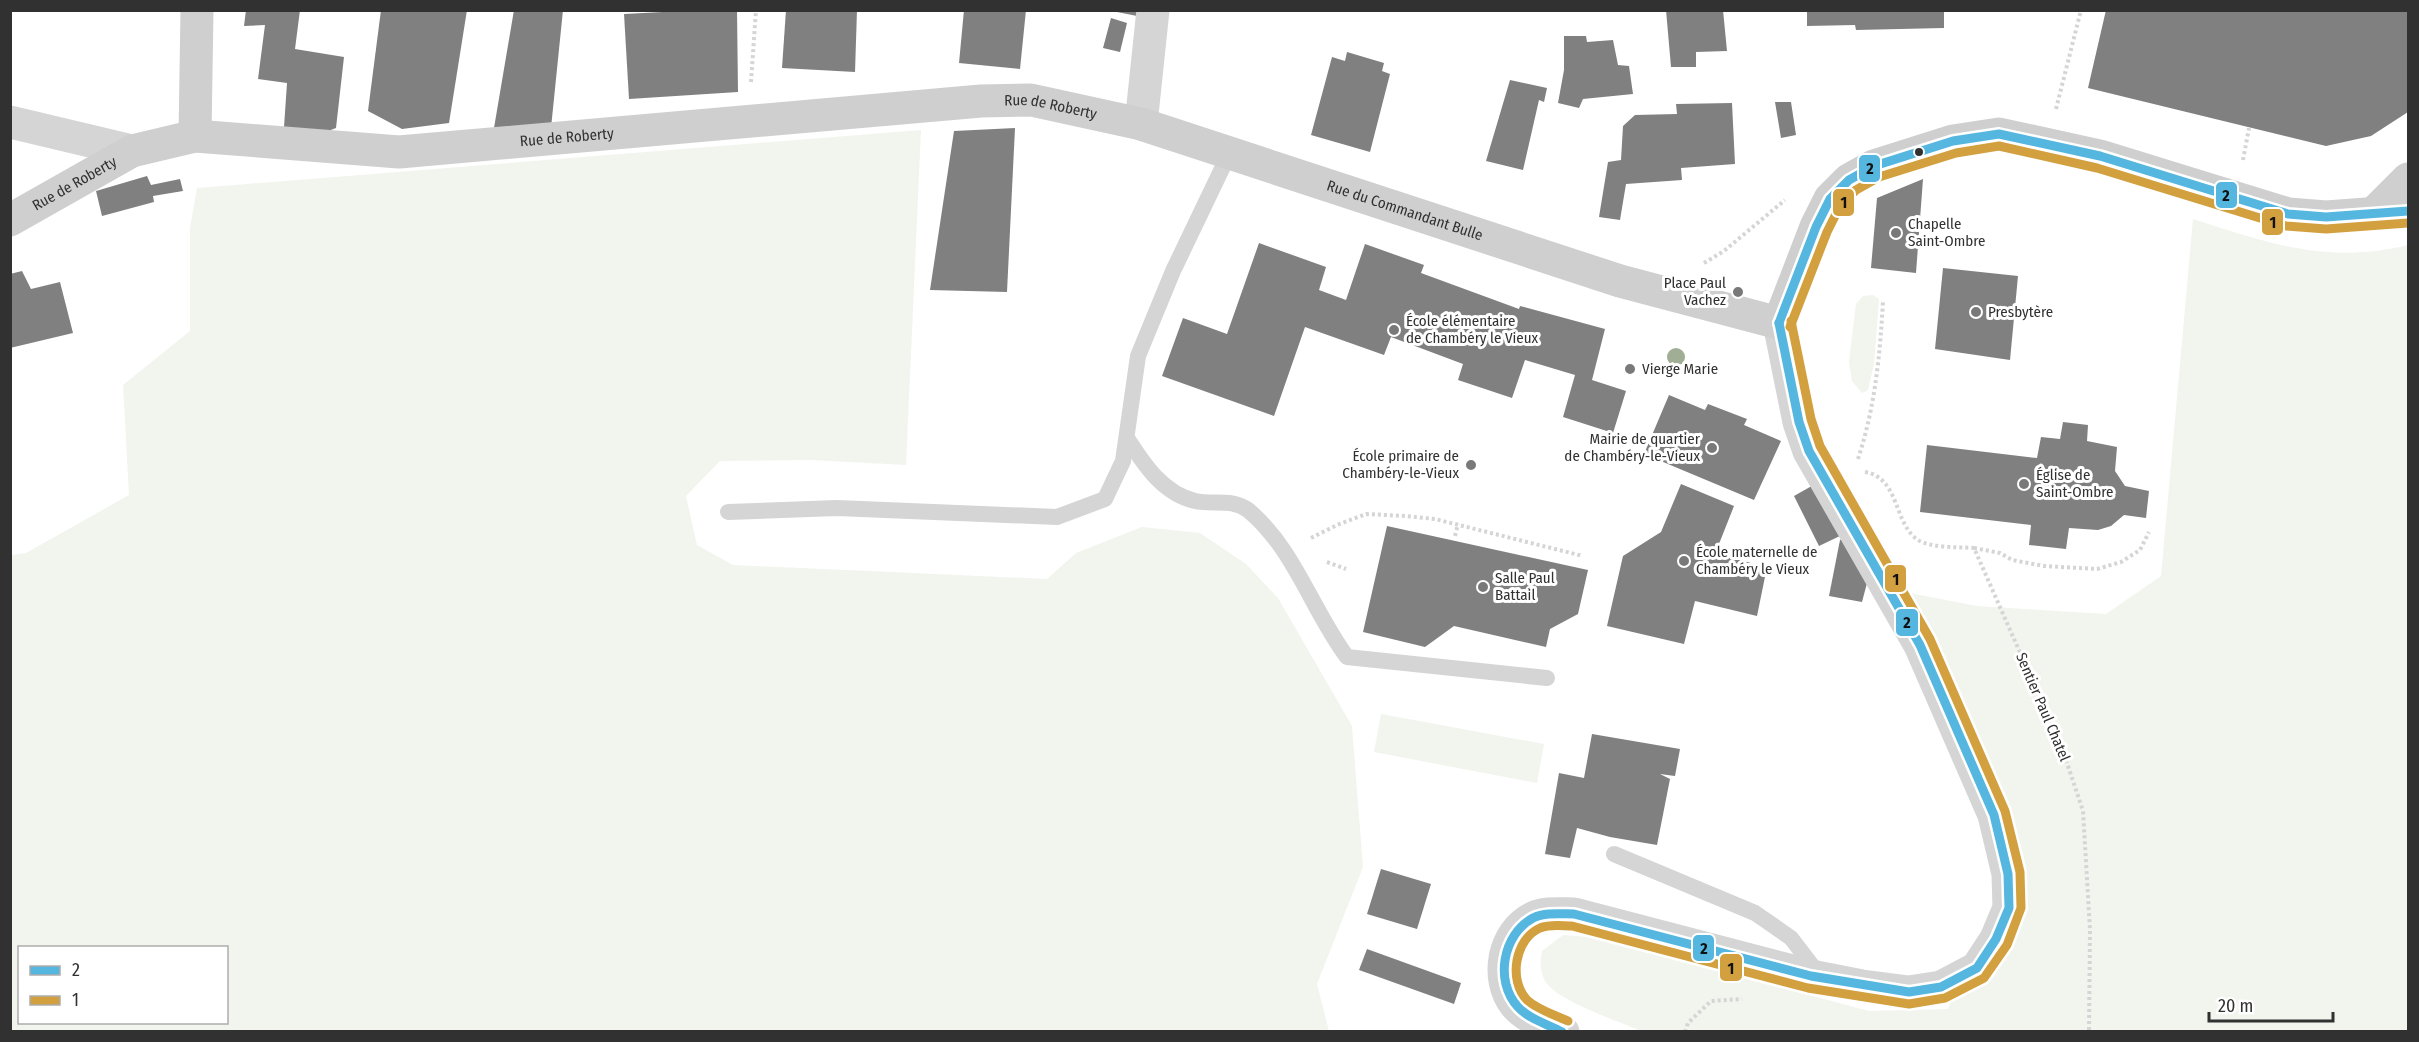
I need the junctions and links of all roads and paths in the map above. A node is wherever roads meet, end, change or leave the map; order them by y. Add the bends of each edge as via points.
1 (197, 10) edge
2 (756, 10) edge
3 (1153, 10) edge
4 (2080, 10) edge
5 (2046, 111) dead end
6 (2056, 112) junction
7 (2065, 115) dead end
8 (10, 122) edge
9 (748, 122) junction
10 (1141, 124) junction
11 (195, 136) junction
12 (132, 151) junction
13 (1229, 154) junction
14 (2409, 179) edge
15 (1790, 195) dead end
16 (2409, 211) edge
17 (2372, 215) junction
18 (10, 220) edge
19 (1702, 264) dead end
20 (1883, 301) dead end
21 (1779, 323) junction
22 (1126, 438) junction
23 (728, 512) dead end
24 (1458, 524) junction
25 (2149, 531) dead end
26 (1455, 536) dead end
27 (1974, 548) junction
28 (1284, 552) junction
29 (1583, 556) dead end
30 (1547, 678) dead end
31 (1614, 854) dead end
32 (1822, 978) junction
33 (1563, 1032) edge
34 (2089, 1032) edge

1 - 11 street
2 - 9 path
3 - 10 street
4 - 6 path
5 - 6 path
6 - 7 path
8 - 12 street
9 - 10 street, Rue de Roberty via 1031,100
9 - 11 street, Rue de Roberty via 399,152
10 - 13 street, Rue du Commandant Bulle
11 - 12 street, Rue de Roberty
12 - 18 street, Rue de Roberty
13 - 21 street, Rue du Commandant Bulle via 1620,281
13 - 22 lane via 1173,271 1138,356
14 - 17 street
15 - 19 path via 1724,251
16 - 17 street
17 - 21 street via 2288,214 2100,156 1999,134 1953,141 1874,166 1849,180 1830,199
20 - 27 path via 1878,377 1855,470 1873,473 1894,494 1905,528 1919,541
21 - 32 street via 1799,422 1809,451 1920,645 1994,815 2008,874 2009,908 1996,939 1977,968 1941,987 1909,992
22 - 23 lane via 1123,461 1105,499 1057,517 837,508
22 - 28 lane via 1147,468 1171,491 1196,501 1222,501 1246,508 1278,540
24 - 26 path
24 - 28 path via 1366,514
24 - 29 path
25 - 27 path via 2140,550 2121,562 2097,569 2044,566
27 - 34 path, Sentier Paul Chatel via 2062,748 2083,811 2090,930
28 - 30 lane via 1347,657
31 - 32 lane via 1755,913 1791,938
32 - 33 street via 1574,914 1550,914 1532,918 1517,930 1504,964 1505,986 1515,1004 1530,1016

